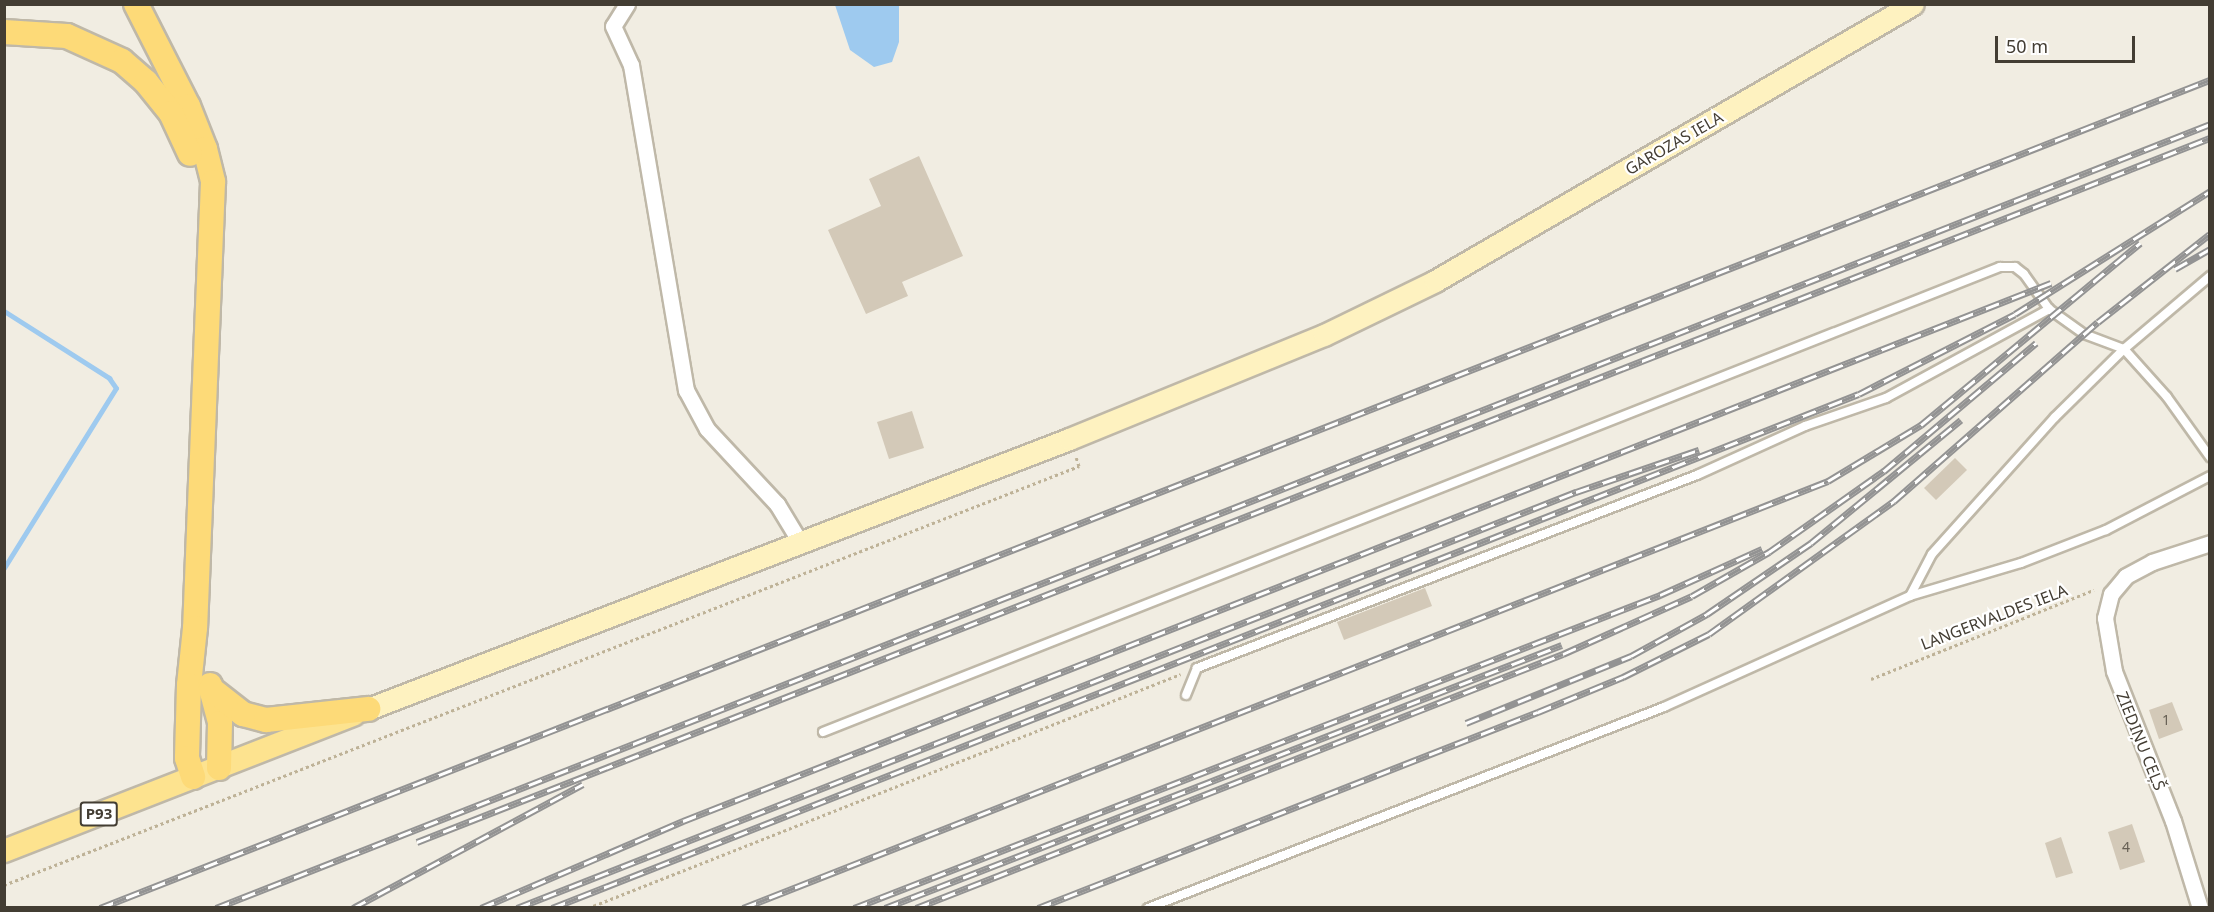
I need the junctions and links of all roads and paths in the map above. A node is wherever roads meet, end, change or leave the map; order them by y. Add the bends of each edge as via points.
1 (136, 4) edge
2 (627, 4) edge
3 (1913, 4) edge
4 (4, 32) edge
5 (207, 256) junction
6 (2210, 276) edge
7 (2049, 309) junction
8 (2124, 348) junction
9 (2210, 457) edge
10 (1079, 466) dead end
11 (2210, 476) edge
12 (800, 542) junction
13 (2210, 543) edge
14 (2096, 589) dead end
15 (1910, 596) junction
16 (195, 628) junction
17 (1197, 668) junction
18 (1871, 679) dead end
19 (211, 689) junction
20 (1186, 695) dead end
21 (368, 709) junction
22 (823, 732) dead end
23 (219, 768) junction
24 (193, 777) junction
25 (4, 851) edge
26 (4, 885) edge
27 (588, 908) edge
28 (1149, 908) edge
29 (2200, 908) edge

1 - 5 highway via 205,149 214,216
2 - 12 street via 613,26 631,65 686,390 707,429 777,504
3 - 12 main road, GAROZAS IELA / P93 via 1435,280 1226,378
4 - 5 highway via 34,32 86,43 122,61 146,82 171,113 187,144 198,181
5 - 16 highway
6 - 8 lane
7 - 8 lane via 2084,334
7 - 17 lane via 1886,398 1805,426 1697,475
7 - 22 lane via 2024,274 2015,267 2000,267
8 - 9 lane via 2167,397
8 - 15 lane via 2055,417 1932,554
10 - 26 path
11 - 15 lane via 2106,530 2021,563
12 - 21 main road, P93
13 - 29 street, ZIEDIŅU CEĻŠ via 2152,562 2126,576 2111,594 2105,618 2107,641 2133,725 2173,821
14 - 18 path, LANGERVALDES IELA
15 - 28 lane via 1664,707
16 - 19 highway
16 - 24 highway via 187,758
17 - 20 lane
17 - 27 path
19 - 21 highway via 243,714 266,720
19 - 23 highway via 220,723
21 - 23 main road, P93
23 - 24 main road, P93
24 - 25 main road, P93

